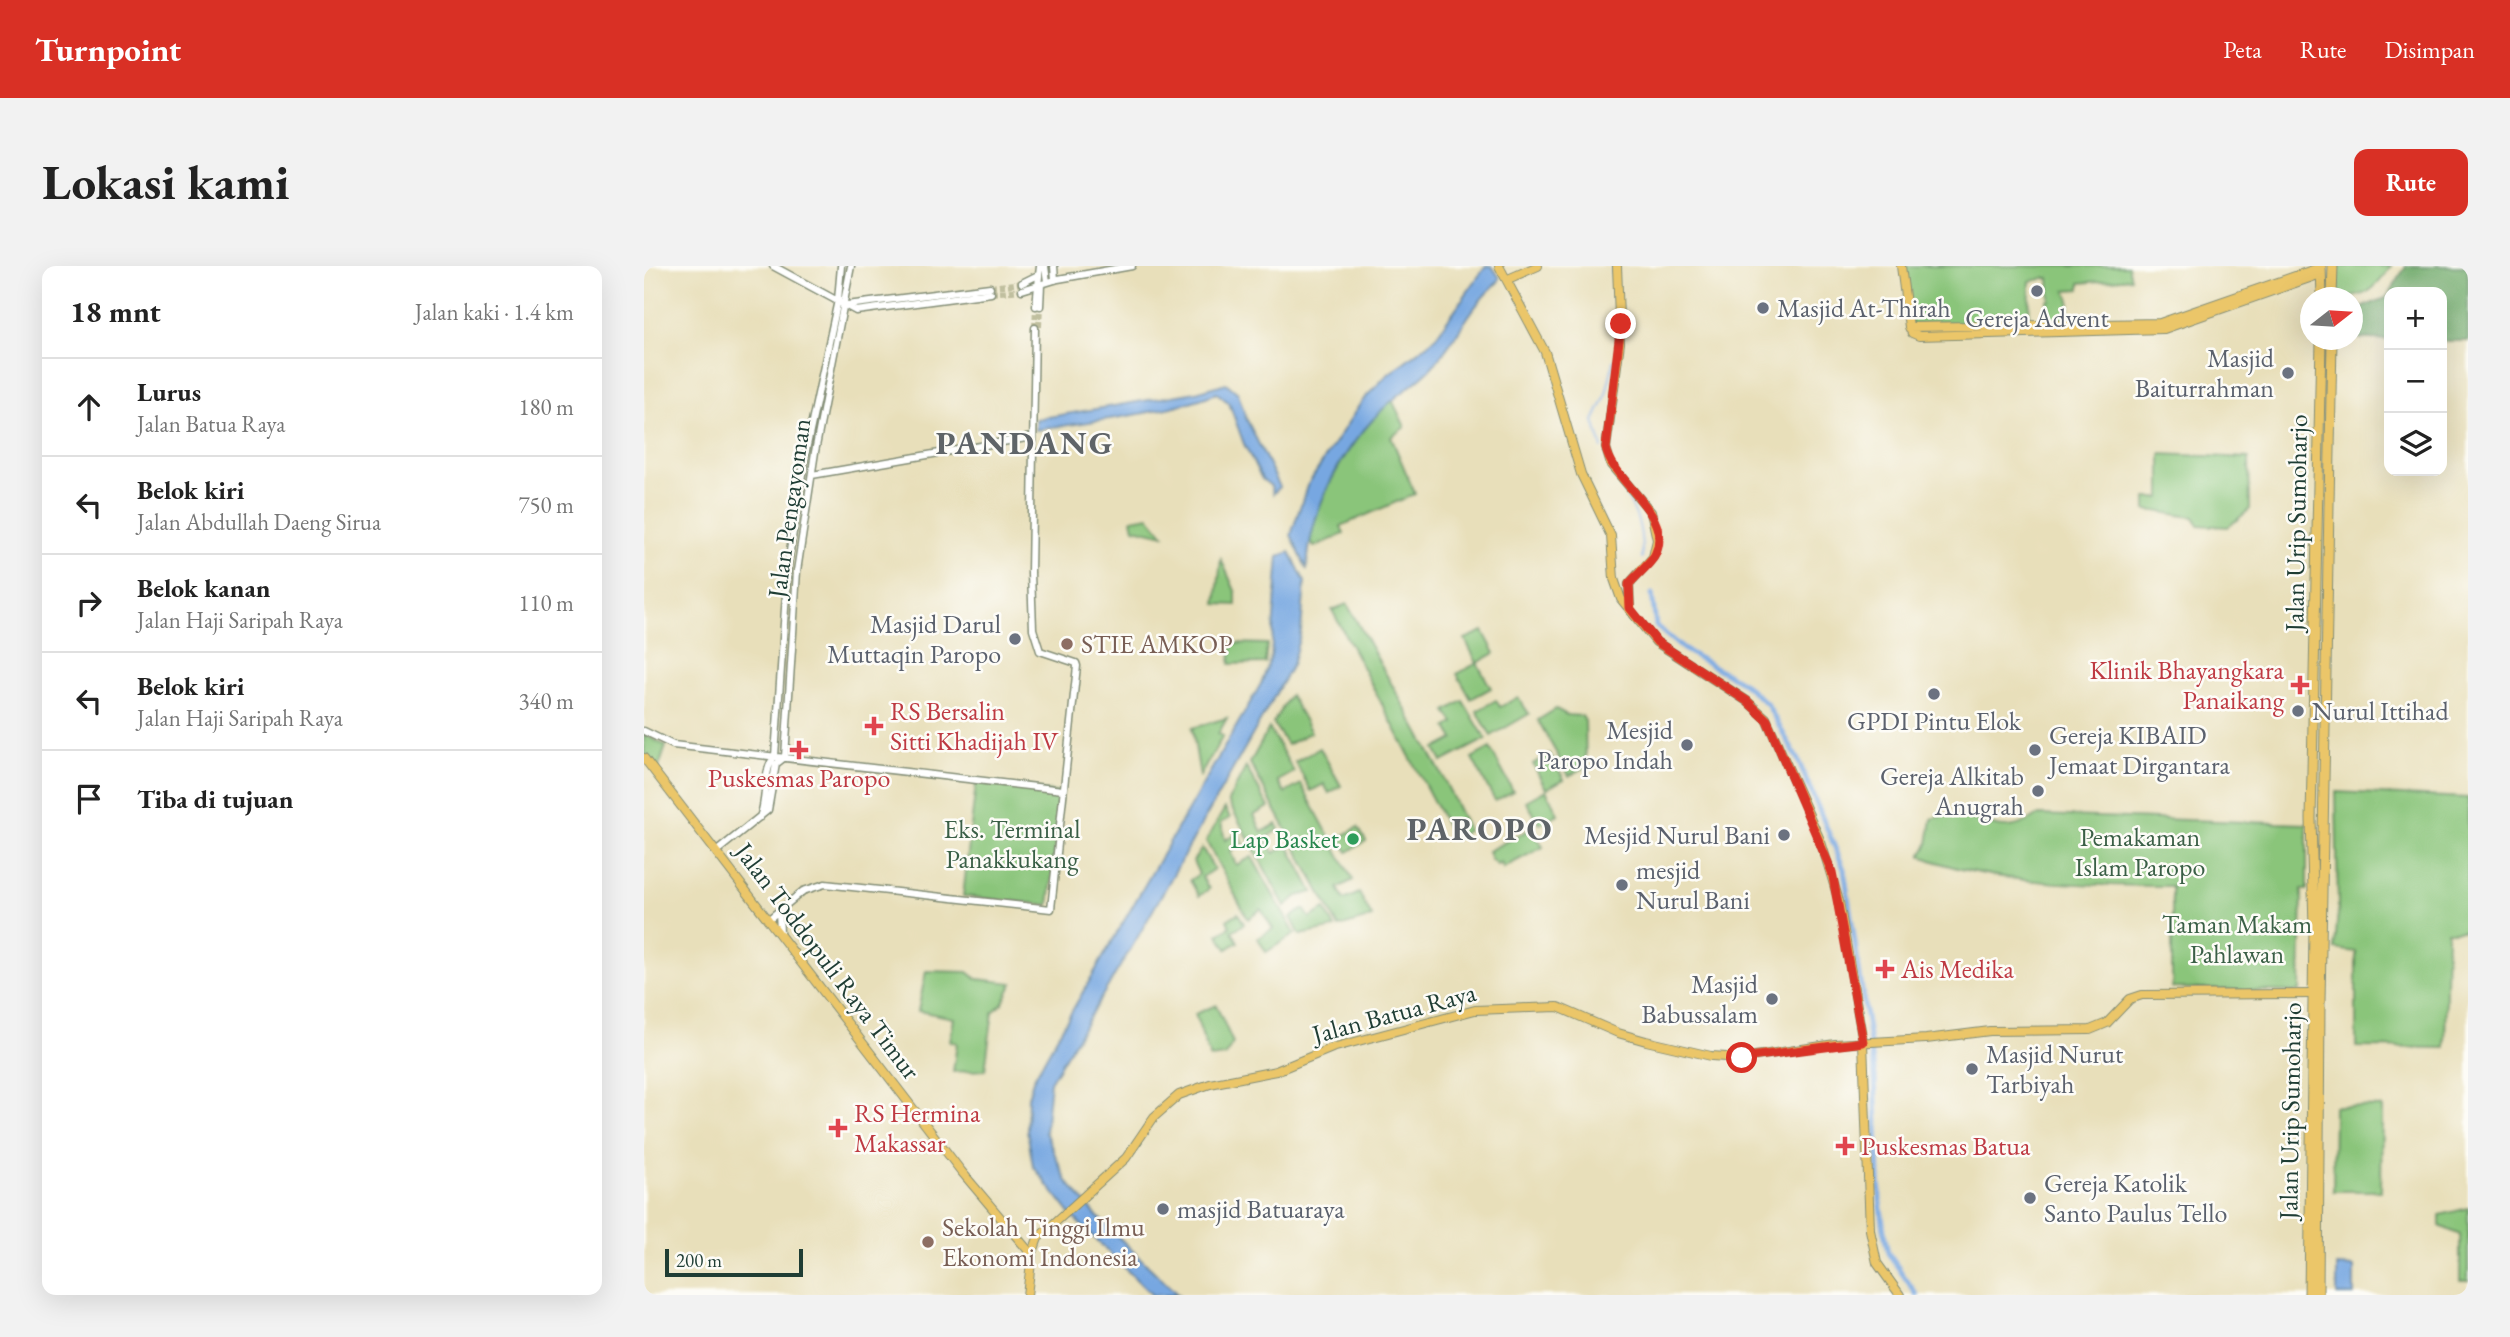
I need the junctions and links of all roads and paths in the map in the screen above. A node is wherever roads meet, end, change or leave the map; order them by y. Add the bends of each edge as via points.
1 (773, 266) edge
2 (841, 266) edge
3 (851, 266) edge
4 (1040, 266) edge
5 (1045, 266) edge
6 (1054, 266) edge
7 (1132, 266) edge
8 (1538, 266) edge
9 (1617, 266) edge
10 (1900, 266) edge
11 (2333, 266) edge
12 (2321, 269) edge
13 (1503, 274) edge
14 (1038, 275) junction
15 (1055, 280) junction
16 (1041, 284) junction
17 (2322, 287) edge
18 (2332, 287) edge
19 (991, 290) tunnel mouth
20 (838, 300) junction
21 (846, 305) junction
22 (1038, 306) tunnel mouth
23 (1037, 328) tunnel mouth
24 (2321, 350) edge
25 (2332, 350) edge
26 (2319, 391) junction
27 (2330, 391) junction
28 (1032, 437) junction
29 (804, 464) junction
30 (813, 465) junction
31 (812, 475) junction
32 (2323, 512) junction
33 (1630, 608) junction
34 (644, 731) edge
35 (775, 756) junction
36 (785, 757) junction
37 (644, 758) edge
38 (1063, 790) junction
39 (760, 817) junction
40 (717, 850) junction
41 (779, 910) junction
42 (769, 919) junction
43 (780, 933) junction
44 (2312, 995) junction
45 (1864, 1042) junction
46 (1849, 1043) junction
47 (1864, 1060) junction
48 (2315, 1149) junction
49 (1032, 1255) junction
50 (1027, 1295) edge
51 (1900, 1295) edge
52 (2309, 1295) edge
53 (2318, 1295) edge

1 - 20 street
2 - 20 street, Jalan Pengayoman
3 - 21 street, Jalan Pengayoman
4 - 14 street
5 - 16 street
6 - 15 street
7 - 15 street
8 - 13 main road
9 - 33 main road via 1619,352 1605,446 1611,465 1651,512 1657,540 1653,557 1629,584
10 - 12 main road via 1914,335 2164,329
11 - 18 highway
12 - 17 highway
13 - 33 main road via 1545,352 1577,464 1611,536 1616,587
14 - 16 street
14 - 16 street via 1022,286
15 - 16 street
16 - 22 street
19 - 21 street via 859,311
20 - 21 street
20 - 29 street, Jalan Pengayoman
21 - 30 street, Jalan Pengayoman
23 - 28 street
24 - 26 highway, Jalan Urip Sumoharjo
25 - 27 highway, Jalan Urip Sumoharjo
26 - 27 highway
26 - 32 highway, Jalan Urip Sumoharjo
27 - 32 highway, Jalan Urip Sumoharjo
28 - 31 street
28 - 38 street via 1035,641 1043,654 1076,663 1077,673
29 - 30 street
29 - 35 street, Jalan Pengayoman via 786,578
30 - 31 street, Jalan Pengayoman
31 - 36 street, Jalan Pengayoman via 794,601
32 - 44 highway, Jalan Urip Sumoharjo via 2311,819
32 - 48 highway, Jalan Urip Sumoharjo
33 - 45 main road via 1657,642 1747,701 1767,720 1832,872
34 - 35 street via 668,744
35 - 36 street
35 - 39 street, Jalan Pengayoman
36 - 38 street
36 - 39 street, Jalan Pengayoman via 776,764 770,805
37 - 40 main road, Jalan Toddopuli Raya Timur
38 - 41 street via 1051,909 835,884 809,888
39 - 40 street
40 - 42 main road, Jalan Toddopuli Raya Timur
41 - 42 street
41 - 43 street
42 - 43 main road, Jalan Toddopuli Raya Timur
43 - 49 main road, Jalan Toddopuli Raya Timur via 961,1171
44 - 45 main road, Jalan Batua Raya via 2142,995 2130,999 2107,1023 2090,1030 2003,1030
44 - 48 highway, Jalan Urip Sumoharjo
45 - 46 main road, Jalan Batua Raya
45 - 47 main road
46 - 47 main road
46 - 49 main road, Jalan Batua Raya via 1733,1058 1618,1033 1558,1007 1475,1010 1179,1095 1154,1117 1126,1158 1045,1231
47 - 51 main road via 1870,1230 1877,1263
48 - 52 highway, Jalan Urip Sumoharjo
48 - 53 highway, Jalan Urip Sumoharjo
49 - 50 main road

